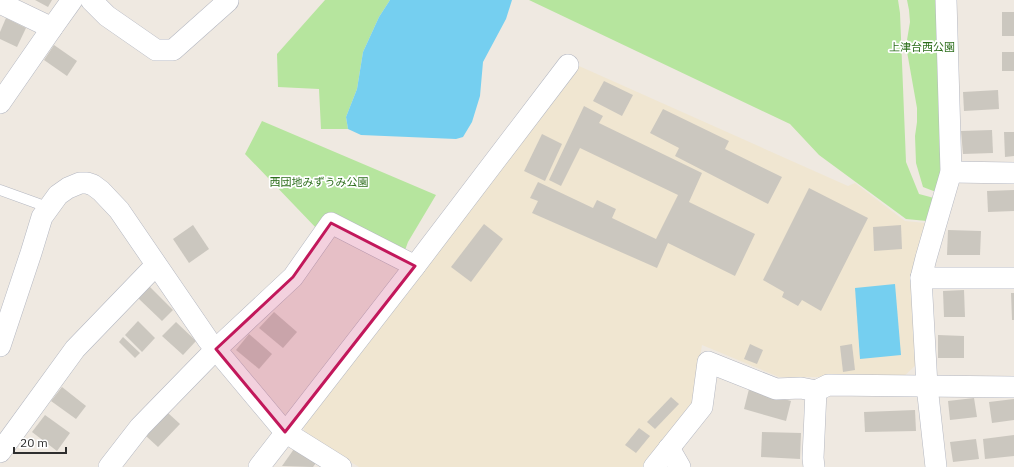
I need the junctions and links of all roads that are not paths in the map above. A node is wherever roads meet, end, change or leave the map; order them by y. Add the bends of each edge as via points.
1 (72, 0) edge
2 (91, 0) edge
3 (227, 0) edge
4 (946, 0) edge
5 (0, 3) edge
6 (52, 28) junction
7 (568, 65) dead end
8 (0, 103) edge
9 (951, 172) junction
10 (1014, 173) edge
11 (0, 190) edge
12 (46, 209) junction
13 (156, 265) junction
14 (415, 266) junction
15 (921, 278) junction
16 (1014, 278) edge
17 (0, 346) edge
18 (216, 349) junction
19 (927, 386) junction
20 (1014, 387) edge
21 (816, 391) junction
22 (285, 432) junction
23 (669, 448) junction
24 (0, 452) edge
25 (109, 467) edge
26 (259, 467) edge
27 (341, 467) edge
28 (654, 467) edge
29 (680, 467) edge
30 (814, 467) edge
31 (936, 467) edge

1 - 6 street
2 - 3 street via 107,16 156,50 173,50
4 - 9 street
5 - 6 street
6 - 8 street
7 - 14 street
9 - 10 street
9 - 15 street
11 - 12 lane
12 - 13 street via 68,188 80,183 93,185 119,210
12 - 17 street
13 - 18 street
13 - 24 street via 75,348
14 - 18 street via 331,223 293,277
14 - 22 street
15 - 16 street
15 - 19 street
18 - 22 street
18 - 25 street via 140,427
19 - 20 street
19 - 21 street via 828,385
19 - 31 street
21 - 23 street via 801,388 776,389 708,362 702,407
21 - 30 street
22 - 26 street
22 - 27 street
23 - 28 street
23 - 29 street

